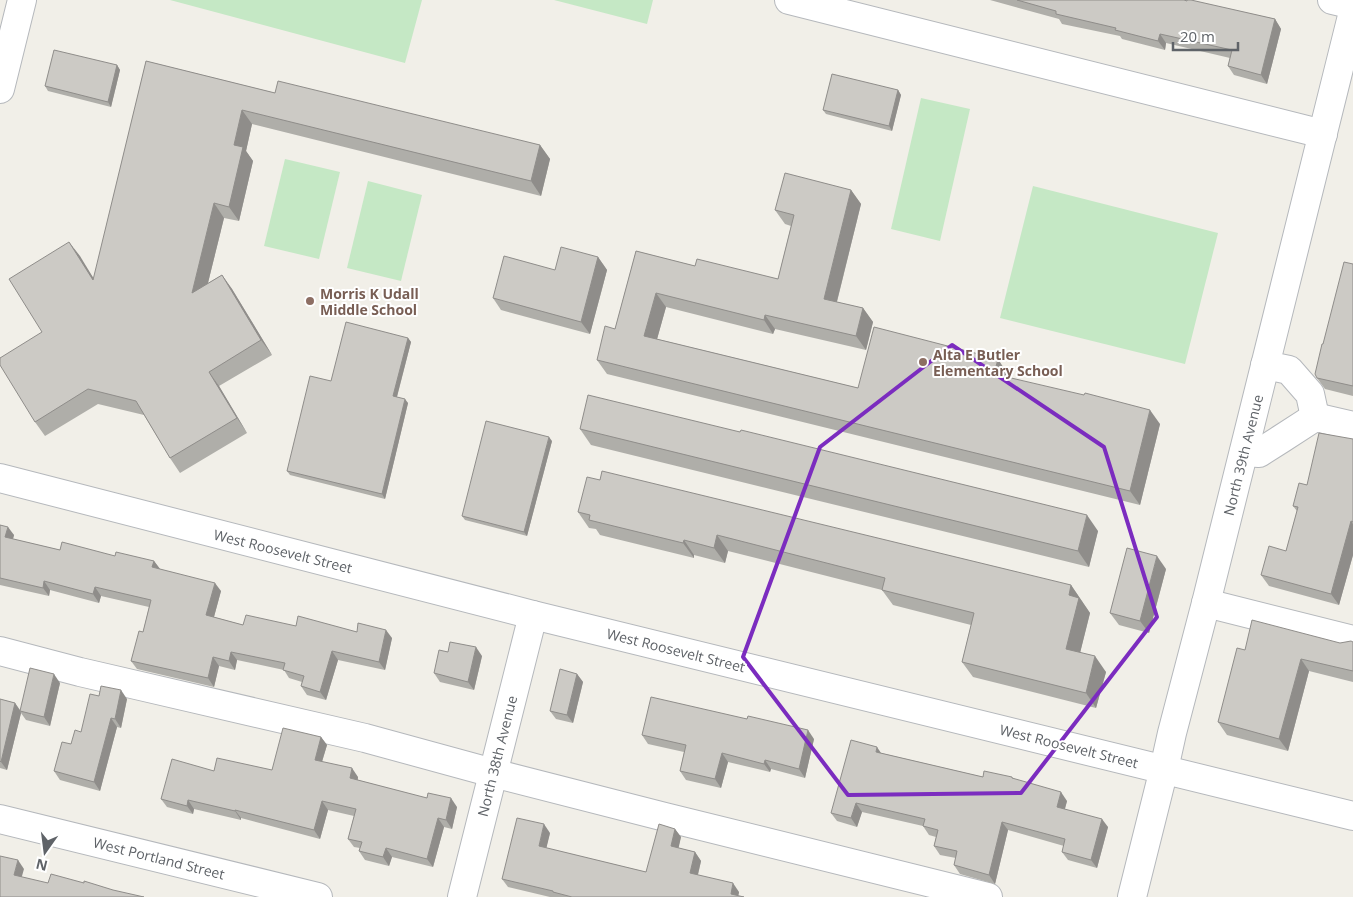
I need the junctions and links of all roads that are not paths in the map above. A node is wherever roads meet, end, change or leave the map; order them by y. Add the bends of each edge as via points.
1 (22, 0) edge
2 (788, 0) edge
3 (1332, 0) edge
4 (1353, 5) edge
5 (1353, 12) edge
6 (0, 89) edge
7 (1323, 134) junction
8 (1265, 365) junction
9 (1314, 417) junction
10 (1353, 426) edge
11 (1244, 452) junction
12 (0, 478) edge
13 (1206, 603) junction
14 (532, 615) junction
15 (1353, 640) edge
16 (0, 651) edge
17 (1164, 769) junction
18 (493, 773) junction
19 (1353, 816) edge
20 (0, 819) edge
21 (318, 897) edge
22 (462, 897) edge
23 (988, 897) edge
24 (1132, 897) edge

1 - 6 street
2 - 7 street
3 - 4 street
5 - 7 street, North 39th Avenue
7 - 8 street, North 39th Avenue
8 - 9 street via 1290,370 1310,394
8 - 11 street, North 39th Avenue
9 - 10 street
9 - 11 street via 1259,453
11 - 13 street, North 39th Avenue
12 - 14 street, West Roosevelt Street
13 - 15 street
13 - 17 street, North 39th Avenue
14 - 17 street, West Roosevelt Street
14 - 18 street, North 38th Avenue
16 - 18 street via 365,738
17 - 19 street, West Roosevelt Street
17 - 24 street, North 39th Avenue
18 - 22 street, North 38th Avenue
18 - 23 street
20 - 21 street, West Portland Street

